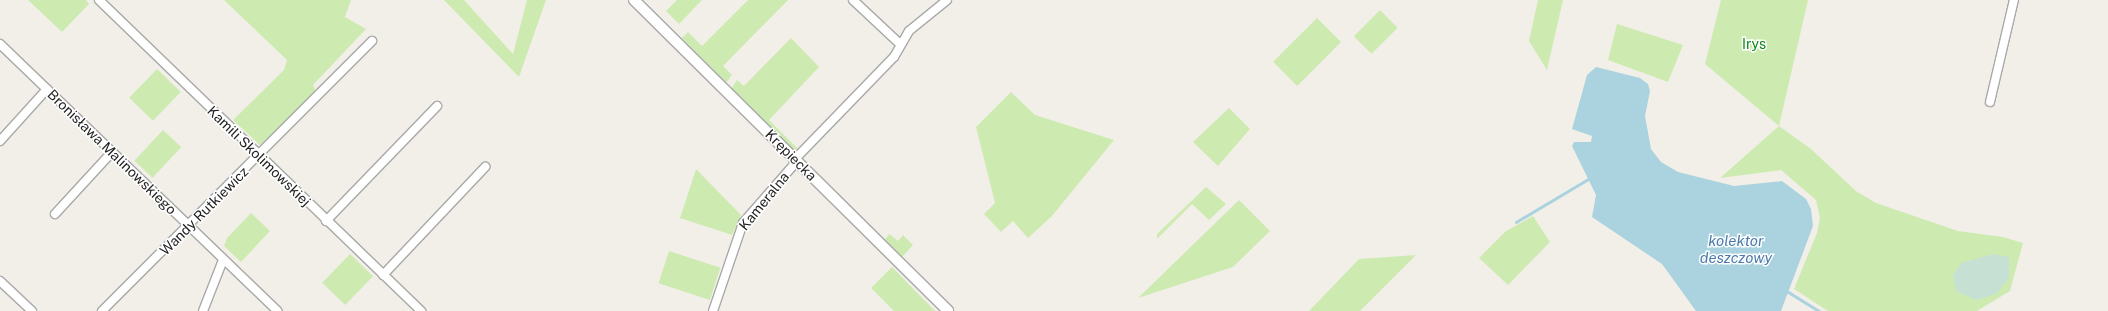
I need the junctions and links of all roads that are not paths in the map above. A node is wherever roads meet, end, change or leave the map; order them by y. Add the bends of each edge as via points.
1 (99, 0) edge
2 (634, 0) edge
3 (853, 0) edge
4 (947, 0) edge
5 (2014, 0) edge
6 (372, 41) dead end
7 (900, 44) junction
8 (0, 45) edge
9 (47, 90) junction
10 (1990, 102) dead end
11 (437, 106) dead end
12 (0, 141) edge
13 (112, 152) junction
14 (259, 157) junction
15 (796, 160) junction
16 (485, 167) dead end
17 (55, 214) dead end
18 (326, 221) junction
19 (188, 226) junction
20 (223, 260) junction
21 (383, 275) junction
22 (0, 281) edge
23 (32, 311) edge
24 (102, 311) edge
25 (203, 311) edge
26 (278, 311) edge
27 (420, 311) edge
28 (713, 311) edge
29 (948, 311) edge

1 - 14 street, Kamili Skolimowskiej
2 - 15 street, Krępiecka
3 - 7 street
4 - 7 street, Kameralna via 908,31
5 - 10 street
6 - 14 street, Wandy Rutkiewicz
7 - 15 street, Kameralna via 894,57
8 - 9 street, Bronisława Malinowskiego
9 - 12 street
9 - 13 street, Bronisława Malinowskiego
11 - 18 street
13 - 17 street
13 - 19 street, Bronisława Malinowskiego
14 - 18 street, Kamili Skolimowskiej
14 - 19 street, Wandy Rutkiewicz
15 - 28 street, Kameralna via 743,223
15 - 29 street, Krępiecka
16 - 21 street
18 - 21 street, Kamili Skolimowskiej
19 - 20 street, Bronisława Malinowskiego
19 - 24 street, Wandy Rutkiewicz
20 - 25 street
20 - 26 street, Bronisława Malinowskiego
21 - 27 street, Kamili Skolimowskiej
22 - 23 street

